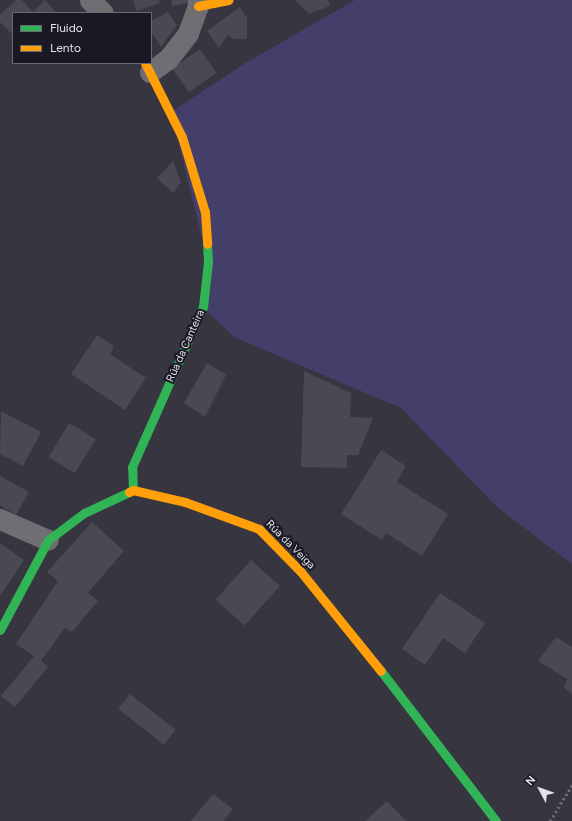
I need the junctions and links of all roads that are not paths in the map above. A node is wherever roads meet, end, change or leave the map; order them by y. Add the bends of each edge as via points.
1 (90, 0) edge
2 (228, 0) edge
3 (198, 3) edge
4 (102, 12) edge
5 (147, 68) edge
6 (133, 490) junction
7 (0, 519) edge
8 (48, 540) junction
9 (0, 630) edge
10 (496, 821) edge

1 - 4 street
2 - 3 street
3 - 5 street via 188,33 168,59
5 - 6 street, Rúa da Canteira via 182,137 206,212 208,262 203,307 132,467
6 - 8 street via 84,513
6 - 10 street, Rúa da Veiga via 184,502 259,529 302,572 355,637
7 - 8 street
8 - 9 street

